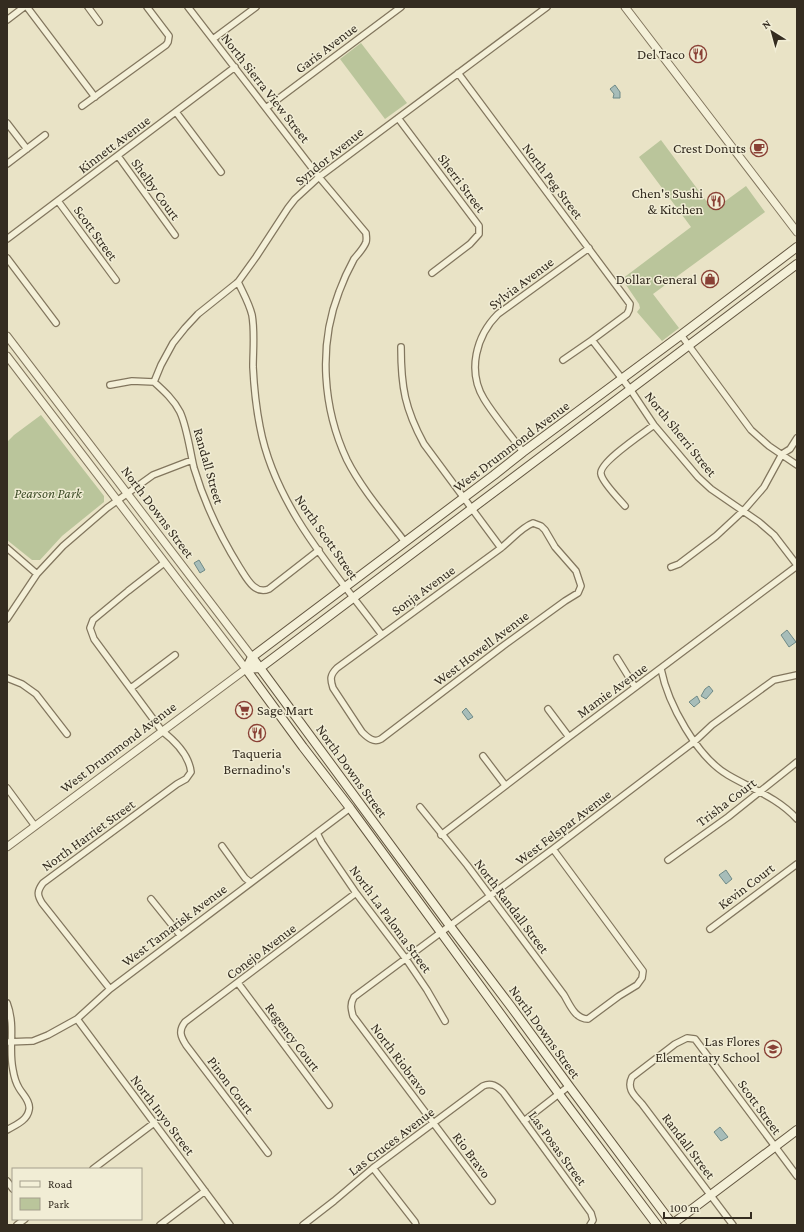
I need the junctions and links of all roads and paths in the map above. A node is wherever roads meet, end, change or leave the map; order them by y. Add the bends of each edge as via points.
1 (25, 7) edge
2 (88, 7) edge
3 (147, 7) edge
4 (188, 7) edge
5 (256, 7) edge
6 (401, 7) edge
7 (547, 7) edge
8 (625, 7) edge
9 (7, 20) edge
10 (99, 22) dead end
11 (213, 39) junction
12 (234, 68) junction
13 (458, 74) junction
14 (95, 97) junction
15 (82, 106) dead end
16 (266, 108) junction
17 (176, 112) junction
18 (398, 118) junction
19 (7, 123) edge
20 (45, 135) dead end
21 (27, 149) junction
22 (118, 156) junction
23 (7, 164) edge
24 (221, 172) dead end
25 (319, 177) junction
26 (58, 201) junction
27 (797, 232) edge
28 (175, 235) dead end
29 (7, 239) edge
30 (797, 247) edge
31 (589, 248) junction
32 (7, 258) edge
33 (797, 264) edge
34 (432, 273) dead end
35 (116, 280) dead end
36 (238, 282) junction
37 (56, 323) dead end
38 (681, 335) junction
39 (7, 336) edge
40 (592, 340) junction
41 (688, 345) junction
42 (401, 347) dead end
43 (7, 356) edge
44 (563, 360) dead end
45 (622, 380) junction
46 (154, 382) junction
47 (110, 385) dead end
48 (630, 389) junction
49 (654, 425) junction
50 (797, 438) edge
51 (523, 452) junction
52 (782, 454) junction
53 (192, 460) junction
54 (797, 465) edge
55 (126, 493) junction
56 (464, 498) junction
57 (117, 500) junction
58 (625, 506) dead end
59 (471, 508) junction
60 (744, 510) junction
61 (405, 542) junction
62 (7, 548) edge
63 (502, 548) junction
64 (319, 550) junction
65 (164, 563) junction
66 (797, 565) edge
67 (671, 567) dead end
68 (36, 574) junction
69 (581, 582) joint
70 (346, 586) junction
71 (354, 597) junction
72 (7, 619) edge
73 (382, 635) junction
74 (175, 655) dead end
75 (252, 657) junction
76 (617, 658) dead end
77 (260, 668) junction
78 (246, 669) junction
79 (661, 669) junction
80 (797, 675) edge
81 (330, 677) joint
82 (7, 678) edge
83 (635, 687) junction
84 (131, 688) junction
85 (548, 709) dead end
86 (162, 731) junction
87 (67, 734) dead end
88 (569, 737) junction
89 (695, 741) junction
90 (483, 756) dead end
91 (797, 762) edge
92 (505, 785) junction
93 (7, 788) edge
94 (760, 791) junction
95 (420, 807) dead end
96 (350, 808) junction
97 (797, 819) edge
98 (35, 826) junction
99 (317, 833) junction
100 (441, 835) junction
101 (222, 846) dead end
102 (7, 847) edge
103 (553, 850) junction
104 (668, 860) dead end
105 (797, 864) edge
106 (250, 882) junction
107 (356, 892) junction
108 (490, 897) junction
109 (151, 899) dead end
110 (450, 926) junction
111 (710, 929) dead end
112 (442, 932) junction
113 (180, 935) junction
114 (406, 959) junction
115 (238, 983) junction
116 (110, 989) junction
117 (7, 1003) edge
118 (351, 1008) joint
119 (77, 1019) junction
120 (444, 1021) dead end
121 (181, 1029) joint
122 (9, 1042) edge
123 (630, 1082) joint
124 (569, 1086) junction
125 (497, 1087) joint
126 (559, 1094) junction
127 (329, 1105) dead end
128 (524, 1121) junction
129 (154, 1123) junction
130 (434, 1123) junction
131 (7, 1130) edge
132 (797, 1130) edge
133 (775, 1147) junction
134 (268, 1153) dead end
135 (94, 1168) edge
136 (373, 1168) junction
137 (797, 1176) edge
138 (205, 1192) junction
139 (711, 1195) junction
140 (492, 1201) dead end
141 (160, 1225) edge
142 (230, 1225) edge
143 (303, 1225) edge
144 (416, 1225) edge
145 (590, 1225) edge
146 (657, 1225) edge
147 (673, 1225) edge
148 (733, 1225) edge

1 - 9 street
1 - 14 street
2 - 10 street
3 - 14 street via 169,36 168,42
4 - 11 street, North Sierra View Street
5 - 11 street
6 - 16 street, Garis Avenue
7 - 13 street, Syndor Avenue
8 - 27 street
11 - 12 street, North Sierra View Street
12 - 16 street, North Sierra View Street
12 - 17 street, Kinnett Avenue
13 - 18 street, Syndor Avenue
13 - 31 street, North Peg Street
14 - 15 street
16 - 25 street, North Sierra View Street
17 - 22 street, Kinnett Avenue
17 - 24 street
18 - 25 street, Syndor Avenue
18 - 34 street, Sherri Street via 480,226 479,234 470,244
19 - 21 street
20 - 21 street
21 - 23 street
22 - 26 street, Kinnett Avenue
22 - 28 street, Shelby Court
25 - 36 street, Syndor Avenue via 288,208
25 - 61 street, North Sierra View Street via 366,233 366,240 347,272 330,320 326,369 328,400 338,437 358,479
26 - 29 street, Kinnett Avenue
26 - 35 street, Scott Street
30 - 38 main road, West Drummond Avenue
31 - 40 street, North Peg Street via 629,302 630,307 627,314
31 - 51 street, Sylvia Avenue via 498,314 483,332 478,345 475,366 478,386 484,399
32 - 37 street
33 - 41 main road
36 - 46 street, Syndor Avenue via 198,314 185,328 173,343
36 - 64 street, North Scott Street via 252,316 255,399 268,458 293,513
38 - 41 street
38 - 45 main road, West Drummond Avenue
39 - 55 street, North Downs Street
40 - 44 street
40 - 45 street, North Sherri Street
41 - 48 main road
41 - 52 street via 751,430
42 - 56 street via 403,386 409,413 424,444
43 - 57 street, North Downs Street
45 - 48 street, North Sherri Street
45 - 51 main road, West Drummond Avenue
46 - 47 street via 132,381
46 - 53 street, Randall Street via 178,407
48 - 49 street, North Sherri Street
48 - 59 main road, West Drummond Avenue
49 - 58 street via 601,469 608,486
49 - 60 street, North Sherri Street via 698,477 711,489
50 - 52 street via 790,449
51 - 56 main road, West Drummond Avenue
52 - 54 street
52 - 60 street via 764,487
53 - 55 street via 153,475
53 - 64 street, Randall Street via 208,509 227,547 257,589 266,590
55 - 57 street
55 - 75 street, North Downs Street
56 - 59 street
56 - 61 main road, West Drummond Avenue
57 - 65 street, North Downs Street
57 - 68 street via 63,546
59 - 63 street
59 - 71 main road, West Drummond Avenue
60 - 66 street, North Sherri Street via 774,535
60 - 67 street via 716,536 679,564
61 - 70 main road, West Drummond Avenue
62 - 68 street
63 - 69 street, Sonja Avenue via 524,528 537,524 545,530 555,547 576,571
63 - 73 street, Sonja Avenue
64 - 70 street, North Scott Street
65 - 78 street, North Downs Street
65 - 84 street via 93,620 90,628
66 - 79 street, Mamie Avenue
68 - 72 street
69 - 81 street, West Howell Avenue via 578,593 378,741 368,738 362,732 332,688
70 - 71 street, North Scott Street
70 - 75 main road, West Drummond Avenue
71 - 73 street, North Scott Street
71 - 77 main road, West Drummond Avenue
73 - 81 street, Sonja Avenue via 337,668
74 - 84 street
75 - 77 main road, North Downs Street
75 - 78 main road, West Drummond Avenue
76 - 83 street
77 - 78 main road
77 - 110 main road, North Downs Street
78 - 86 street, West Drummond Avenue
78 - 96 main road, North Downs Street
79 - 83 street, Mamie Avenue
79 - 89 street via 671,702 680,721
80 - 89 street, West Felspar Avenue via 774,680 712,725
82 - 87 street via 36,694
83 - 88 street, Mamie Avenue
84 - 86 street
85 - 88 street
86 - 98 street, West Drummond Avenue
86 - 116 street, North Harriet Street via 173,740 190,763 191,772 186,779 43,883 38,890 42,903
88 - 92 street, Mamie Avenue
89 - 94 street via 709,760 726,774
89 - 103 street, West Felspar Avenue
90 - 92 street
91 - 94 street, Trisha Court
92 - 100 street, Mamie Avenue
93 - 98 street
94 - 97 street via 777,801
94 - 104 street, Trisha Court
95 - 100 street, North Randall Street
96 - 99 street, West Tamarisk Avenue
96 - 112 main road, North Downs Street
98 - 102 street, West Drummond Avenue
99 - 106 street, West Tamarisk Avenue
99 - 107 street, North La Paloma Street
100 - 108 street, North Randall Street
101 - 106 street
103 - 108 street, West Felspar Avenue
103 - 108 street, North Randall Street via 643,971 637,985 588,1019 580,1017
105 - 111 street, Kevin Court
106 - 113 street, West Tamarisk Avenue
107 - 114 street, North La Paloma Street
107 - 115 street, Conejo Avenue
108 - 110 street, West Felspar Avenue
109 - 113 street
110 - 112 street, West Felspar Avenue
110 - 124 main road, North Downs Street
112 - 114 street, West Felspar Avenue
112 - 126 main road, North Downs Street
113 - 116 street, West Tamarisk Avenue
114 - 118 street, West Felspar Avenue via 354,997
114 - 120 street, North La Paloma Street
115 - 121 street, Conejo Avenue via 185,1022
115 - 127 street, Regency Court
116 - 119 street, West Tamarisk Avenue
117 - 122 street via 11,1017
118 - 130 street, North Riobravo via 353,1016
119 - 122 street, West Tamarisk Avenue via 39,1039
119 - 129 street, North Inyo Street
121 - 134 street, Pinon Court via 181,1037 186,1045
122 - 131 street via 13,1070 29,1106 29,1112 25,1118
123 - 133 street, Scott Street via 635,1074 675,1044 687,1038 695,1039
123 - 139 street, Randall Street via 632,1092
124 - 126 street
124 - 147 main road, North Downs Street
125 - 128 street, Las Posas Street
125 - 130 street, Las Cruces Avenue via 489,1084 483,1086
126 - 128 street
126 - 146 main road, North Downs Street
128 - 145 street, Las Posas Street via 591,1213 593,1220
129 - 135 street
129 - 138 street, North Inyo Street
130 - 136 street, Las Cruces Avenue
130 - 140 street, Rio Bravo
132 - 133 main road
133 - 137 street, Scott Street
133 - 139 main road
136 - 143 street, Las Cruces Avenue
136 - 144 street
138 - 141 street
138 - 142 street, North Inyo Street
139 - 147 main road
139 - 148 street, Randall Street

